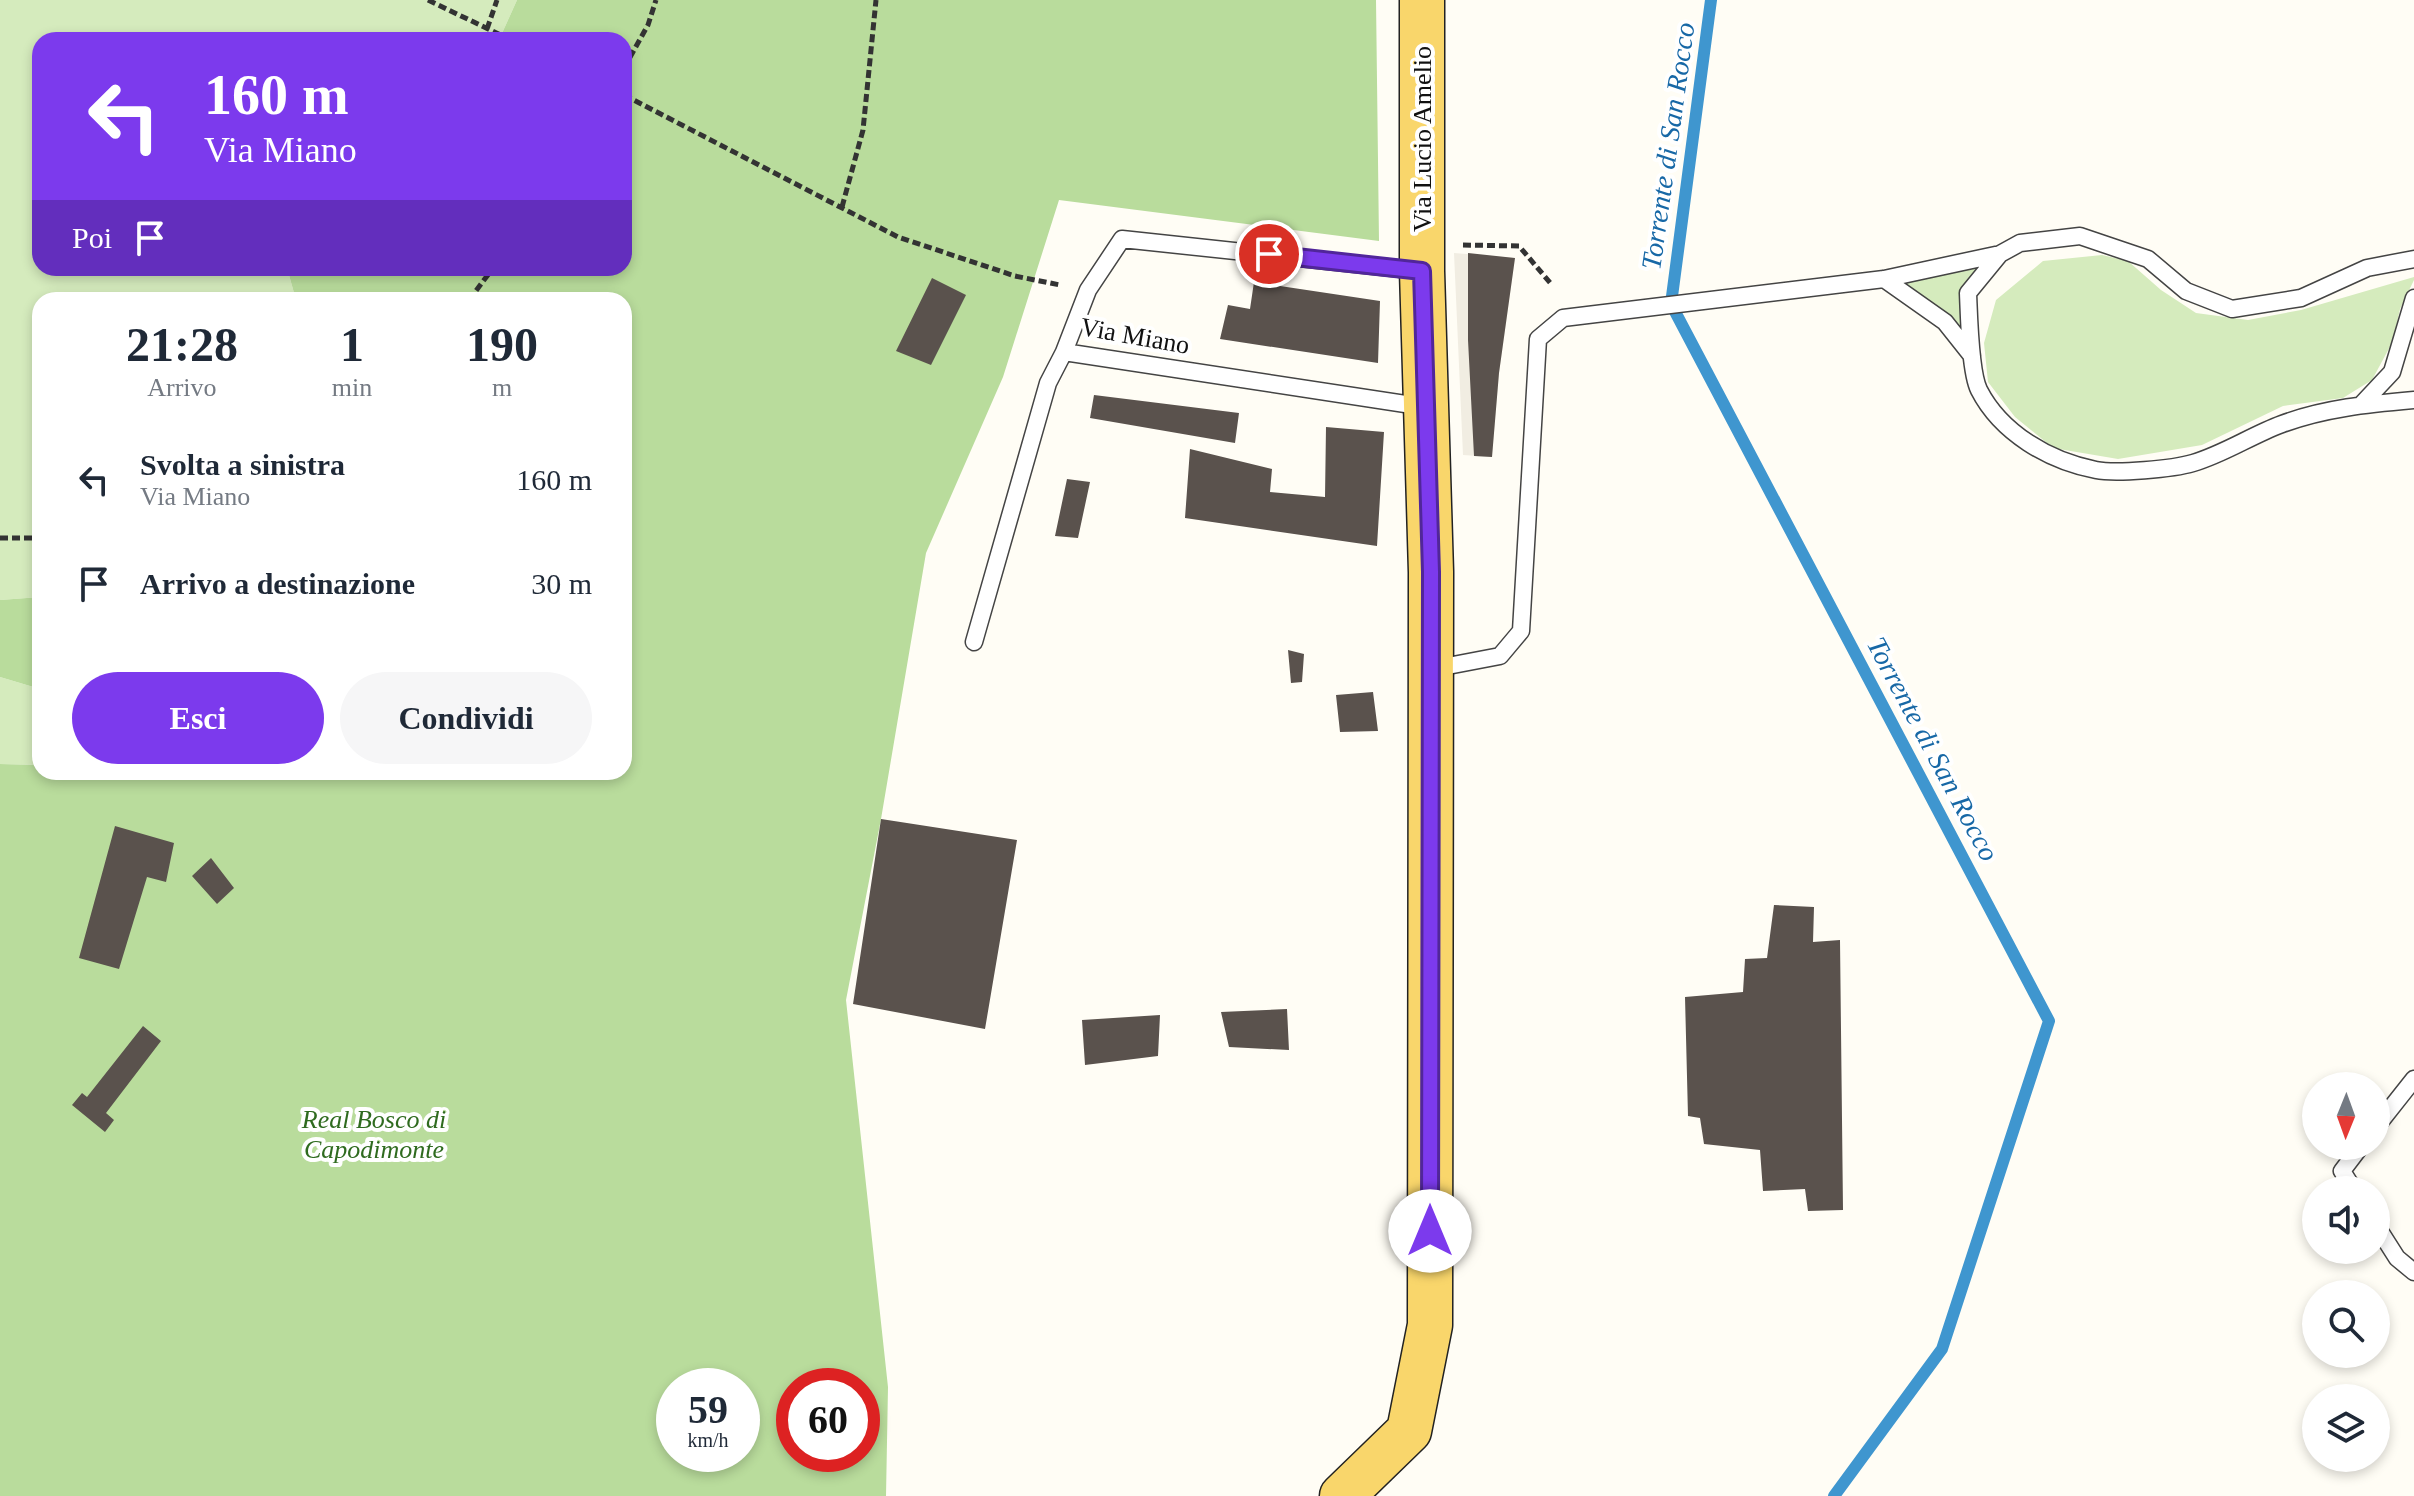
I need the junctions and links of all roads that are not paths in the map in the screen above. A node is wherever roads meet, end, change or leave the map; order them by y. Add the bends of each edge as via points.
1 (1422, 0) edge
2 (2000, 254) junction
3 (1438, 258) junction
4 (2414, 259) edge
5 (1884, 279) junction
6 (2414, 298) edge
7 (1064, 352) junction
8 (1973, 357) junction
9 (2414, 400) edge
10 (2361, 405) junction
11 (1426, 407) junction
12 (974, 642) dead end
13 (1430, 669) junction
14 (2414, 1079) edge
15 (2390, 1109) edge
16 (2390, 1247) edge
17 (2414, 1272) edge
18 (1342, 1496) edge

1 - 3 main road, Via Lucio Amelio
2 - 4 lane via 2020,243 2080,236 2148,259 2186,291 2232,309 2301,298 2367,268
2 - 5 lane
2 - 8 lane via 1968,293
3 - 7 lane, Via Miano via 1122,239 1088,290
3 - 11 main road, Via Lucio Amelio
5 - 8 lane via 1945,322
5 - 13 lane via 1563,318 1538,339 1521,631 1500,656
6 - 10 lane via 2392,372
7 - 11 lane, Via Miano
7 - 12 lane via 1048,383
8 - 10 lane via 1977,388 2005,427 2042,451 2097,471 2192,463 2281,424
9 - 10 lane
11 - 13 main road, Via Lucio Amelio
13 - 18 main road, Via Lucio Amelio via 1430,1325 1409,1431
14 - 15 lane
16 - 17 lane

